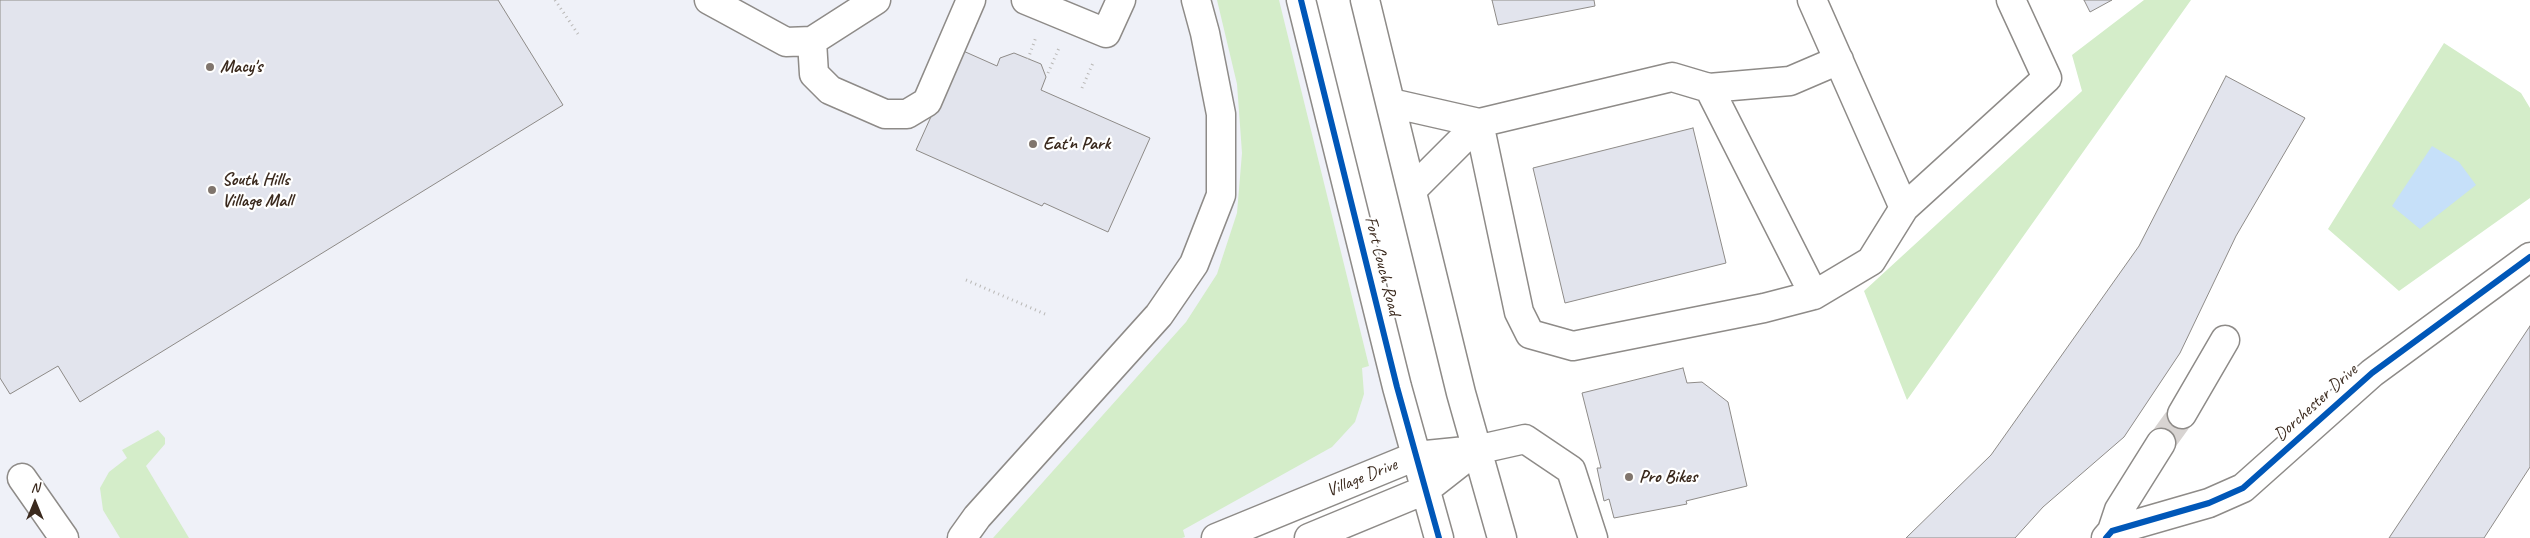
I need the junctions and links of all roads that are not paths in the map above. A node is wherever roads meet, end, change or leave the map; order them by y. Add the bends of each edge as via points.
1 (709, 0) edge
2 (876, 0) edge
3 (971, 0) edge
4 (1026, 0) edge
5 (1121, 0) edge
6 (1196, 0) edge
7 (1301, 0) edge
8 (1365, 0) edge
9 (1812, 0) edge
10 (2011, 0) edge
11 (812, 41) junction
12 (1838, 60) junction
13 (1709, 88) junction
14 (1391, 103) junction
15 (1479, 122) junction
16 (1412, 190) junction
17 (1904, 208) junction
18 (2530, 256) edge
19 (1814, 295) junction
20 (2225, 340) dead end
21 (2182, 414) tunnel mouth
22 (2161, 443) tunnel mouth
23 (1476, 450) junction
24 (1416, 456) junction
25 (22, 478) dead end
26 (1425, 490) junction
27 (2109, 535) edge
28 (64, 538) edge
29 (962, 538) edge
30 (1216, 538) edge
31 (1309, 538) edge
32 (1439, 538) edge
33 (1502, 538) edge
34 (1594, 538) edge

1 - 11 street via 786,42
2 - 11 street
3 - 11 street via 927,102 906,114 884,114 830,90 814,74
4 - 5 street via 1106,33
6 - 29 street via 1221,114 1221,195 1194,264 1159,315
7 - 24 street, Fort Couch Road
8 - 14 street
9 - 12 street
10 - 17 street via 2047,78
12 - 13 street via 1790,82
12 - 17 street
13 - 15 street via 1672,77
13 - 19 street
14 - 15 street
14 - 16 street
15 - 16 street
15 - 19 street via 1519,312 1530,334 1574,346
16 - 23 street
17 - 19 street via 1871,261
18 - 27 street, Dorchester Drive via 2372,373 2243,488 2209,503
20 - 21 street
22 - 27 street via 2119,510
23 - 24 street, Village Drive
23 - 26 street, Village Drive
23 - 33 street
23 - 34 street via 1525,439 1571,470
24 - 26 street, Fort Couch Road
24 - 30 street, Village Drive
25 - 28 street
26 - 31 street, Village Drive
26 - 32 street, Fort Couch Road

